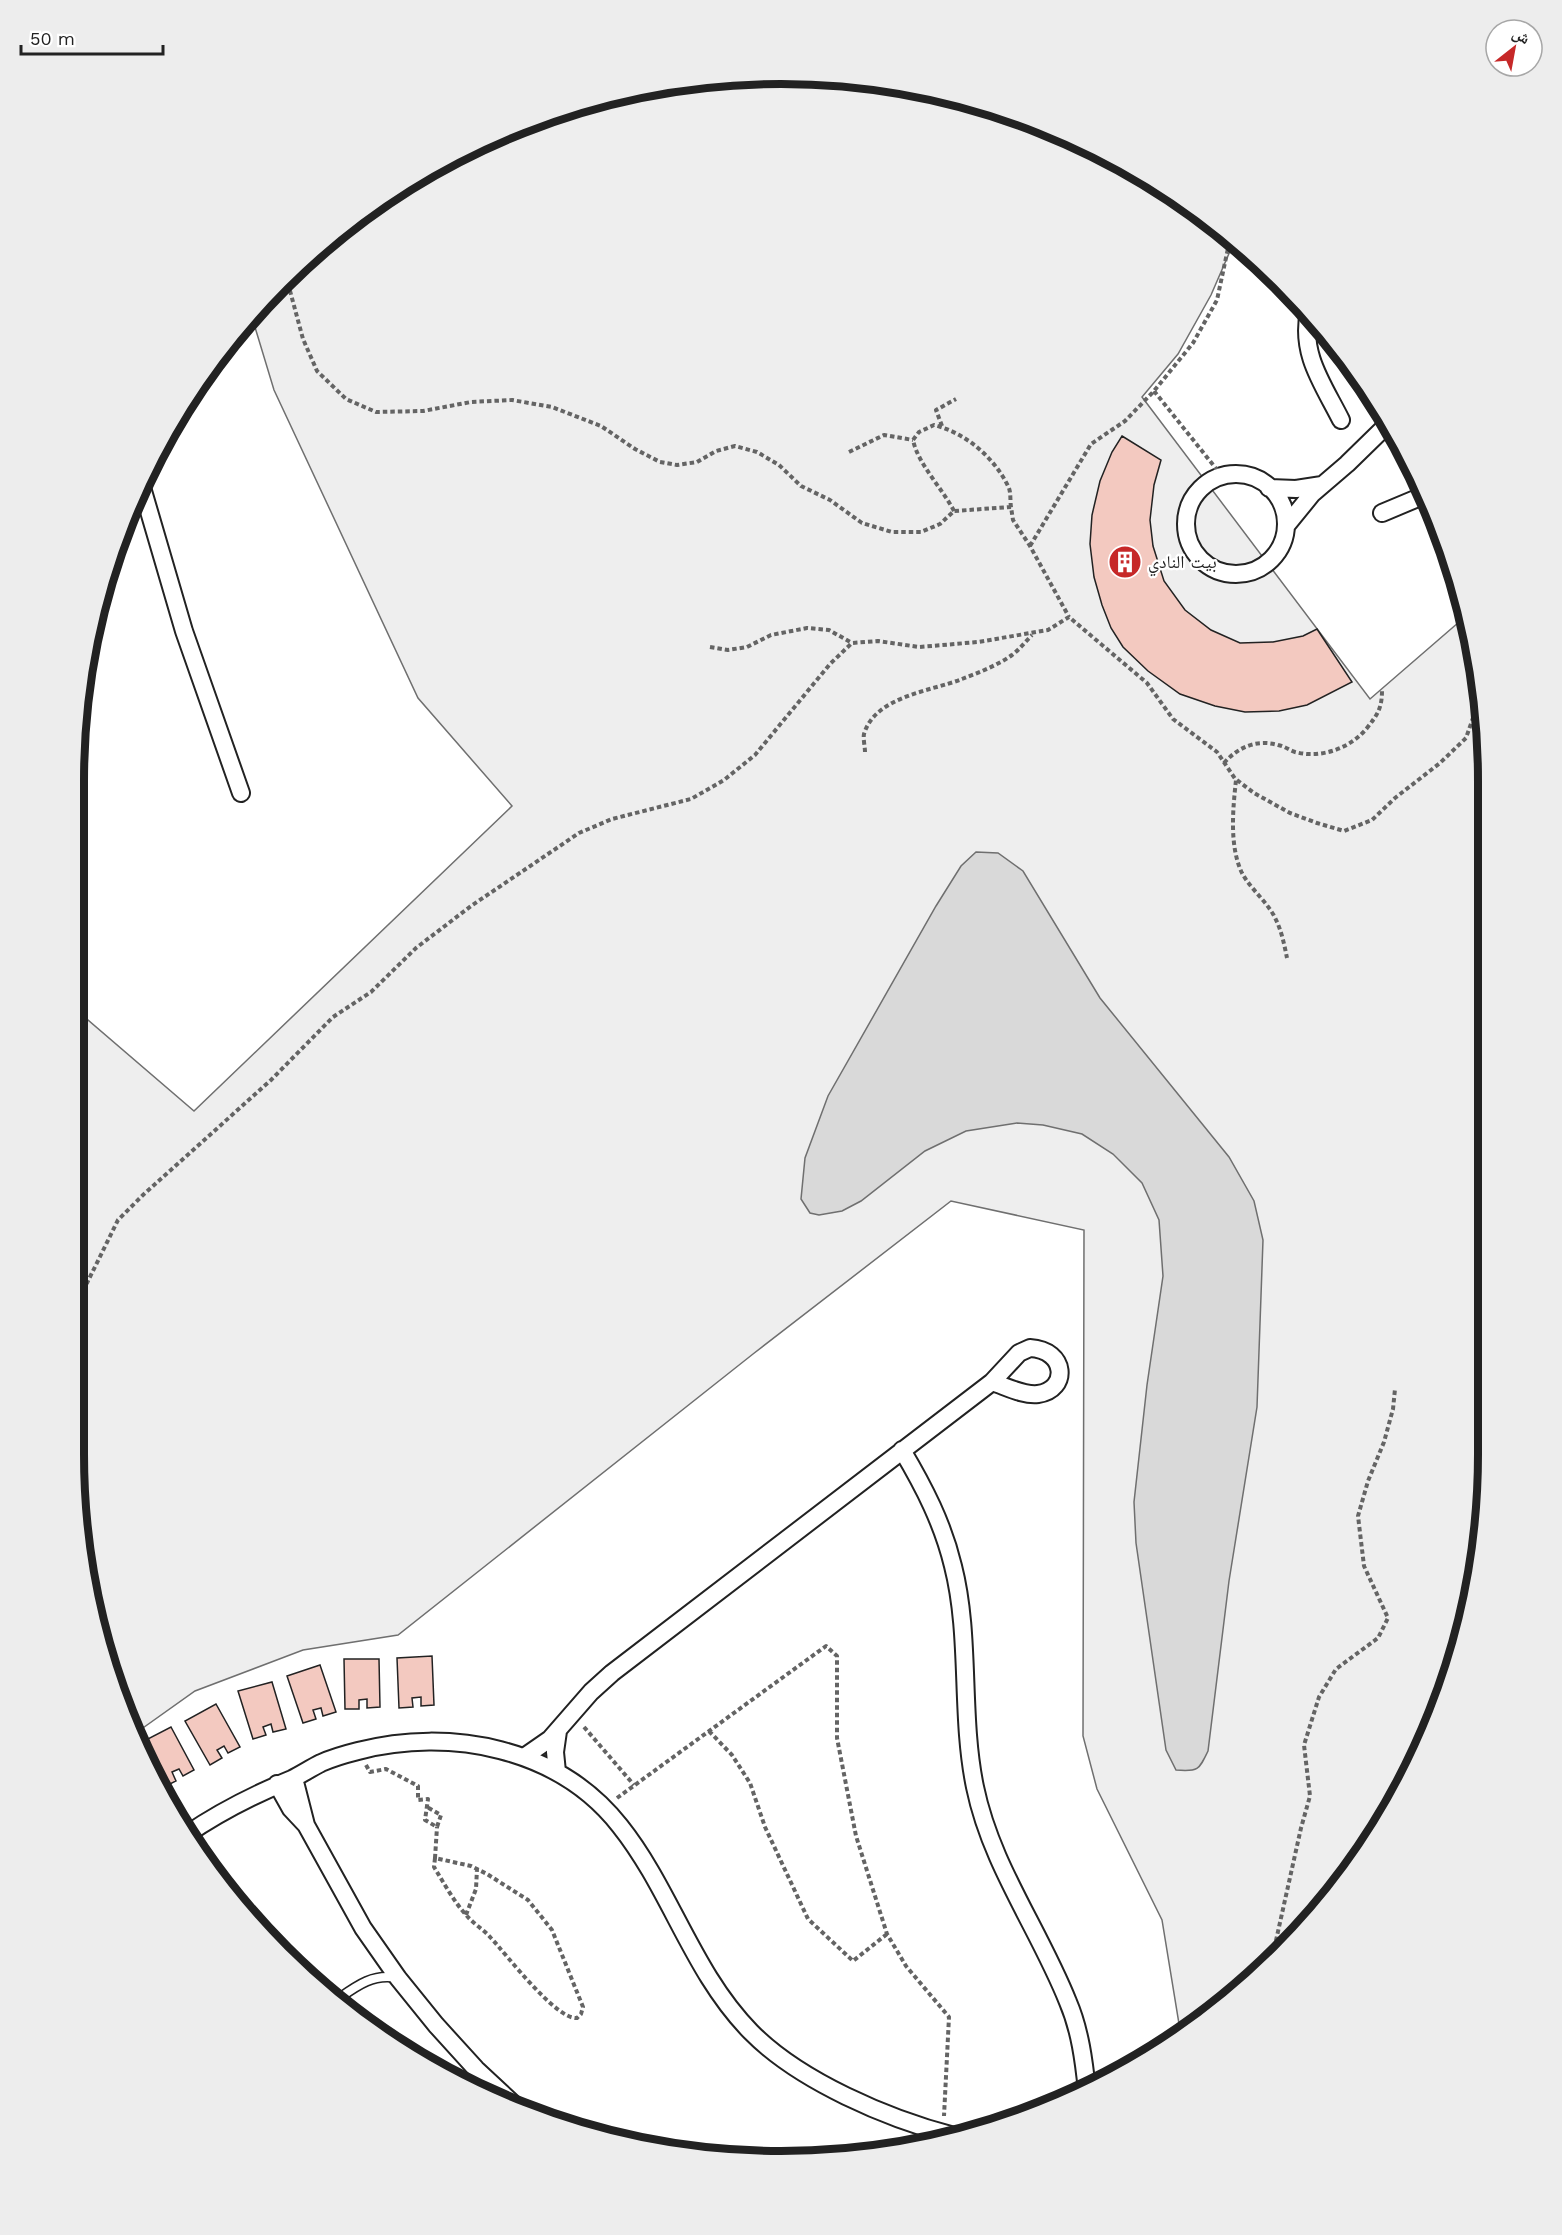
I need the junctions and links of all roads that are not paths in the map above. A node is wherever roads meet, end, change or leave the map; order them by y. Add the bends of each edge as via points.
1 (1307, 324) edge
2 (1341, 420) dead end
3 (1383, 429) edge
4 (1323, 485) junction
5 (1269, 488) junction
6 (145, 497) edge
7 (1418, 498) edge
8 (1382, 513) dead end
9 (1286, 526) junction
10 (241, 793) dead end
11 (992, 1382) dead end
12 (902, 1450) junction
13 (558, 1731) junction
14 (524, 1757) junction
15 (557, 1772) junction
16 (294, 1778) junction
17 (277, 1784) junction
18 (306, 1825) junction
19 (194, 1830) edge
20 (398, 1978) junction
21 (343, 1996) edge
22 (1086, 2080) edge
23 (501, 2092) edge
24 (940, 2132) edge

1 - 2 street via 1310,360
3 - 4 street
4 - 5 street
4 - 9 street
5 - 9 street via 1283,509
5 - 9 street via 1247,476 1222,476 1202,487 1189,506 1186,529 1194,550 1220,572 1243,574 1273,558
6 - 10 street via 184,631
7 - 8 street
11 - 12 street
12 - 13 street via 612,1673
12 - 22 street via 941,1525 954,1567 978,1798 992,1844 1016,1899 1069,2004
13 - 14 street
13 - 15 street
14 - 15 street
14 - 16 street via 454,1742 410,1742 323,1762
15 - 24 street via 604,1807 641,1856 720,1997 752,2033 789,2063 828,2087
16 - 17 street
16 - 18 street
17 - 18 street via 291,1809
17 - 19 street
18 - 20 street via 363,1928
20 - 21 lane via 370,1979
20 - 23 street via 436,2025

